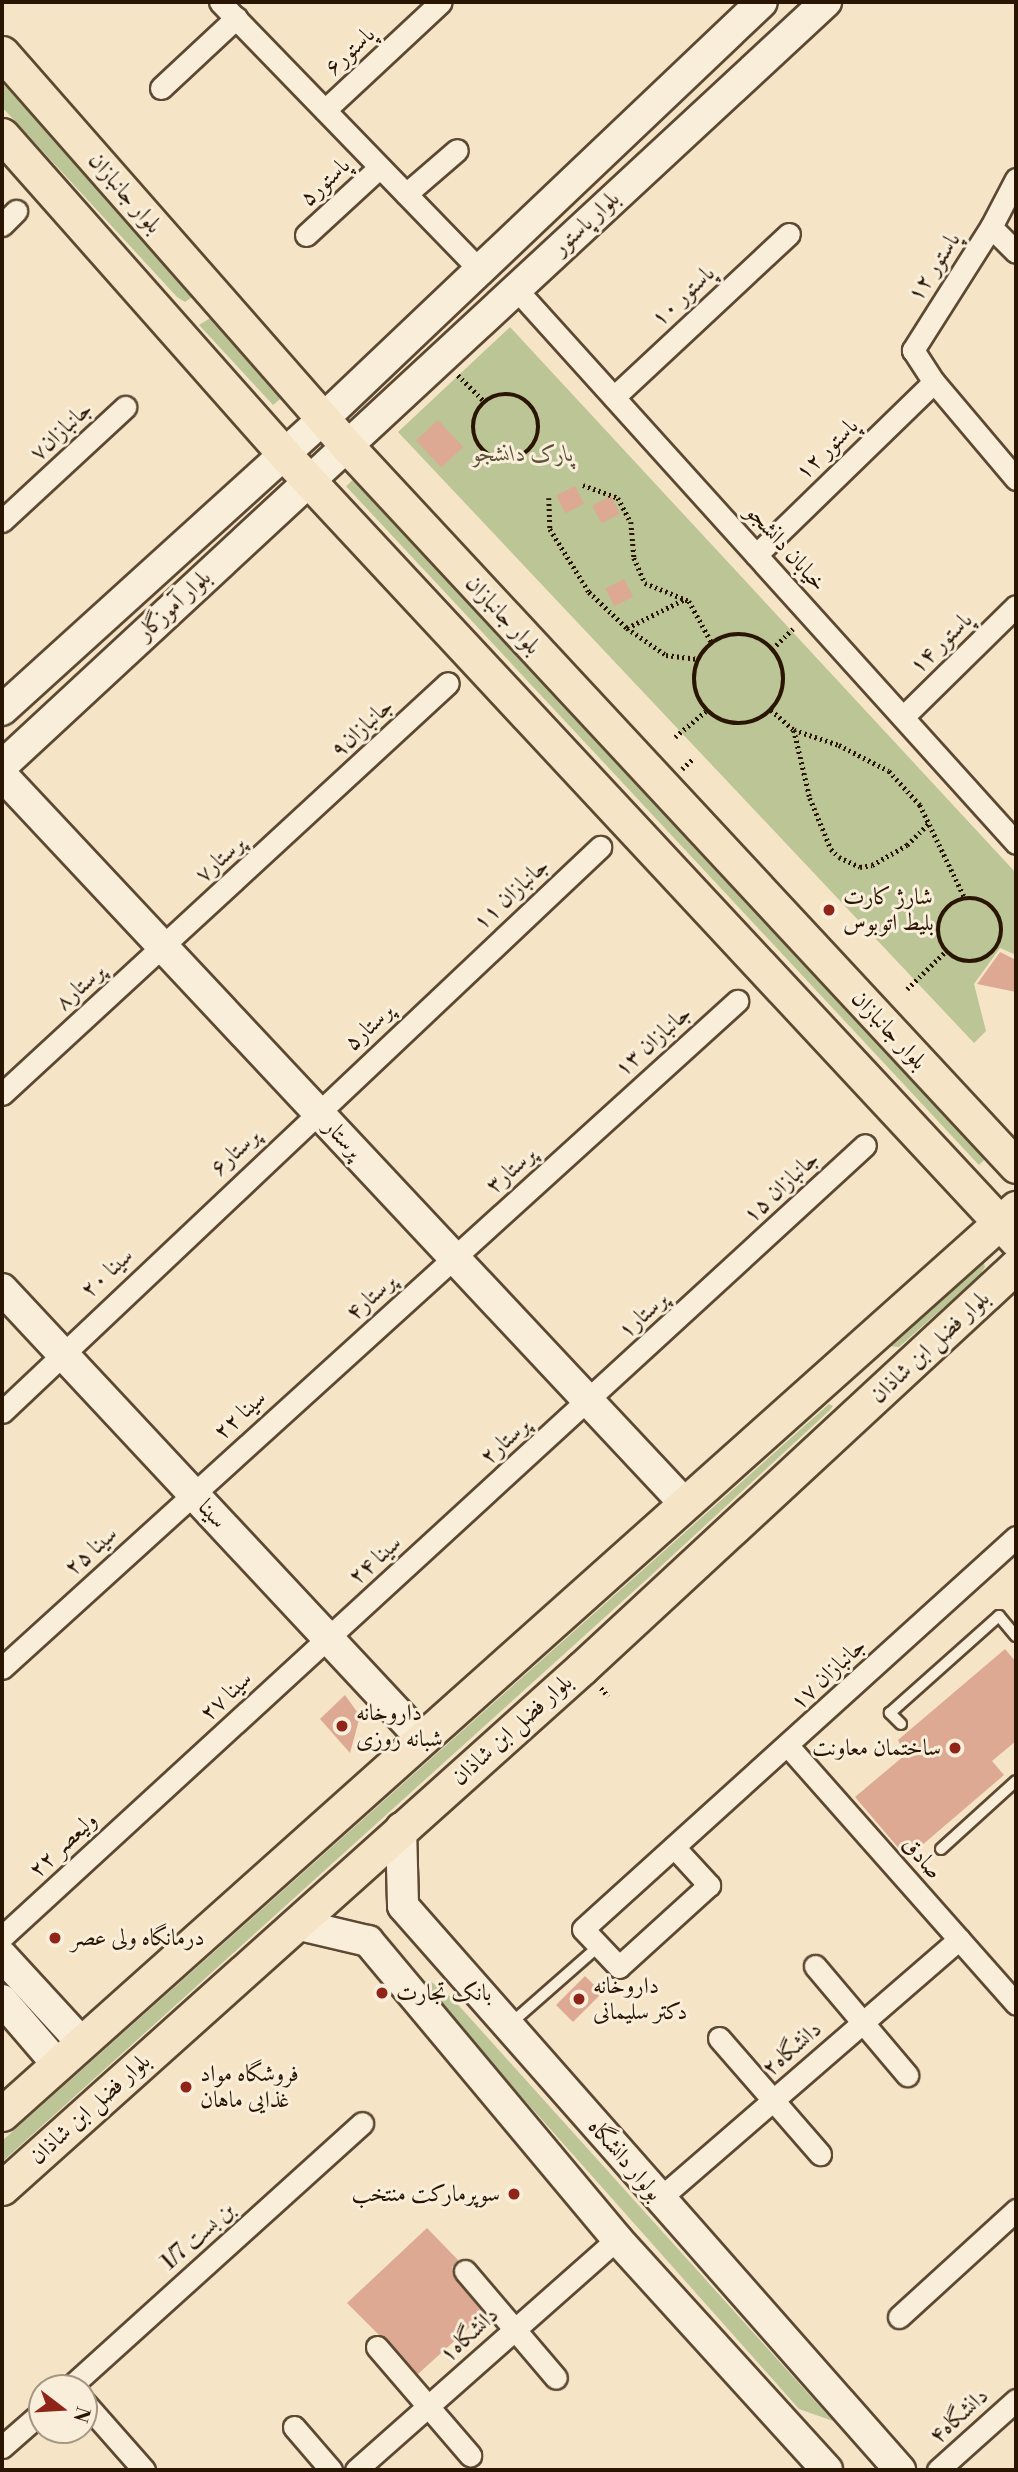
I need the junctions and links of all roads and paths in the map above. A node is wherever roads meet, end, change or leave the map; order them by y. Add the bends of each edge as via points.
1 (220, 2) edge
2 (441, 2) edge
3 (762, 2) edge
4 (826, 2) edge
5 (236, 18) junction
6 (2, 53) edge
7 (161, 88) dead end
8 (325, 110) junction
9 (640, 122) junction
10 (2, 135) edge
11 (666, 149) junction
12 (457, 150) dead end
13 (380, 167) junction
14 (1016, 179) edge
15 (406, 194) junction
16 (991, 227) junction
17 (789, 234) dead end
18 (306, 235) dead end
19 (1016, 252) edge
20 (481, 271) junction
21 (207, 286) junction
22 (516, 289) junction
23 (167, 322) junction
24 (451, 368) dead end
25 (934, 382) junction
26 (614, 397) junction
27 (485, 402) junction
28 (125, 407) dead end
29 (323, 419) junction
30 (347, 446) junction
31 (285, 454) junction
32 (1016, 479) edge
33 (309, 480) junction
34 (583, 485) dead end
35 (549, 498) dead end
36 (2, 521) edge
37 (756, 555) junction
38 (684, 599) junction
39 (1016, 607) edge
40 (627, 628) junction
41 (793, 629) dead end
42 (712, 643) junction
43 (772, 649) junction
44 (698, 659) junction
45 (448, 683) dead end
46 (2, 710) edge
47 (771, 710) junction
48 (706, 711) junction
49 (903, 717) junction
50 (794, 730) junction
51 (675, 737) dead end
52 (2, 765) edge
53 (2, 775) edge
54 (313, 811) joint
55 (929, 823) junction
56 (1016, 843) edge
57 (600, 847) dead end
58 (965, 898) junction
59 (163, 947) junction
60 (946, 951) junction
61 (457, 980) joint
62 (907, 989) dead end
63 (737, 1000) dead end
64 (2, 1094) edge
65 (317, 1111) junction
66 (604, 1121) joint
67 (865, 1145) dead end
68 (1016, 1166) edge
69 (1011, 1223) edge
70 (189, 1232) joint
71 (454, 1257) junction
72 (1016, 1266) edge
73 (733, 1268) joint
74 (2, 1289) edge
75 (873, 1338) junction
76 (61, 1353) junction
77 (905, 1372) junction
78 (323, 1375) joint
79 (588, 1400) junction
80 (2, 1412) edge
81 (193, 1494) junction
82 (684, 1503) junction
83 (458, 1520) joint
84 (1016, 1537) edge
85 (1016, 1636) edge
86 (328, 1639) junction
87 (2, 1668) edge
88 (901, 1724) dead end
89 (422, 1739) junction
90 (788, 1746) junction
91 (1016, 1782) edge
92 (160, 1792) joint
93 (401, 1828) junction
94 (674, 1847) junction
95 (941, 1849) dead end
96 (296, 1924) junction
97 (2, 1937) edge
98 (958, 1939) junction
99 (599, 1946) junction
100 (816, 1966) dead end
101 (5, 1967) edge
102 (2, 2000) edge
103 (1016, 2004) edge
104 (864, 2021) junction
105 (508, 2025) junction
106 (719, 2038) dead end
107 (81, 2042) junction
108 (57, 2064) junction
109 (907, 2075) dead end
110 (772, 2101) junction
111 (2, 2114) edge
112 (362, 2123) dead end
113 (820, 2154) dead end
114 (2, 2188) edge
115 (659, 2199) junction
116 (1016, 2210) edge
117 (617, 2239) junction
118 (465, 2271) dead end
119 (900, 2317) dead end
120 (515, 2329) junction
121 (377, 2347) dead end
122 (92, 2374) edge
123 (556, 2378) dead end
124 (1016, 2400) edge
125 (429, 2406) junction
126 (98, 2418) edge
127 (28, 2424) edge
128 (294, 2427) dead end
129 (2, 2447) edge
130 (470, 2455) dead end
131 (145, 2470) edge
132 (331, 2470) edge
133 (356, 2470) edge
134 (827, 2470) edge
135 (900, 2470) edge
136 (938, 2470) edge

1 - 5 street
2 - 8 street, پاستور۶
3 - 9 street, بلوار پاستور
4 - 11 street, بلوار پاستور
5 - 7 street
5 - 8 street
6 - 21 main road, بلوار جانبازان
8 - 13 street
9 - 11 street
9 - 20 street, بلوار پاستور
10 - 23 main road
11 - 22 street, بلوار پاستور
12 - 15 street
13 - 15 street
13 - 18 street, پاستور۵
14 - 16 street, ۱۲ پاستور
15 - 20 street
16 - 19 street
16 - 25 street, ۱۲ پاستور via 913,349
17 - 26 street, پاستور ۱۰
20 - 29 street, بلوار پاستور
21 - 23 main road via 206,301 197,315
21 - 29 main road, بلوار جانبازان
22 - 26 street, خیابان دانشجو
22 - 30 street, بلوار پاستور
23 - 31 main road
24 - 27 path
25 - 32 street
25 - 37 street, پاستور ۱۲
26 - 37 street, خیابان دانشجو
27 - 27 path via 508,394 527,402 538,420 530,450 512,460 489,456 481,449 473,428
28 - 36 street, جانبازان۷
29 - 30 main road, بلوار جانبازان
29 - 31 street, بلوار آموزگار
30 - 33 street, بلوار آموزگار
30 - 68 main road, بلوار جانبازان
31 - 33 main road
31 - 46 street, بلوار آموزگار
33 - 52 street, بلوار آموزگار
33 - 69 main road
34 - 38 path via 607,491 625,507 634,558 645,583
35 - 40 path via 550,529 569,564 589,592
37 - 49 street, خیابان دانشجو
38 - 40 path
38 - 42 path
39 - 49 street, پاستور ۱۴
40 - 44 path via 666,655
41 - 43 path
42 - 43 path via 736,634 751,636
42 - 44 path
43 - 47 path via 784,682
44 - 48 path via 694,685
45 - 54 street, جانبازان۹
47 - 48 path via 753,722 732,724
47 - 50 path
48 - 51 path
49 - 56 street, خیابان دانشجو
50 - 55 path via 872,760 901,783
50 - 55 path via 810,798 831,849 839,857 860,867 872,865 908,845
53 - 59 street, پرستار
54 - 59 street, پرستار۷
55 - 58 path
57 - 61 street, جانبازان ۱۱
58 - 60 path via 952,903 939,920 940,942
58 - 60 path via 982,899 998,913 1000,943 986,959 975,962 965,962
59 - 64 street, پرستار۸
59 - 65 street, پرستار
60 - 62 path
61 - 65 street, پرستار۵
63 - 66 street, جانبازان ۱۳
65 - 70 street, پرستار۶
65 - 71 street, پرستار
66 - 71 street, پرستار۳
67 - 73 street, جانبازان ۱۵
69 - 75 main road, بلوار فضل ابن شاذان
70 - 76 street, سینا ۲۰
71 - 78 street, پرستار۴
71 - 79 street, پرستار
72 - 77 main road, بلوار فضل ابن شاذان
73 - 79 street, پرستار۱
74 - 76 street, سینا
75 - 77 main road
75 - 82 main road, بلوار فضل ابن شاذان
76 - 80 street, سینا ۲۰
76 - 81 street, سینا
77 - 93 main road, بلوار فضل ابن شاذان
78 - 81 street, سینا ۲۲
79 - 82 street, پرستار
79 - 83 street, پرستار۲
81 - 86 street, سینا
81 - 87 street, سینا ۲۵
82 - 89 main road, بلوار فضل ابن شاذان
83 - 86 street, سینا ۲۴
84 - 90 street, جانبازان ۱۷
85 - 88 lane via 999,1616 890,1713
86 - 89 street, سینا
86 - 92 street, سینا ۲۷
89 - 107 main road, بلوار فضل ابن شاذان
90 - 94 street, جانبازان ۱۷
90 - 98 street, صادق
91 - 95 lane
92 - 97 street, ولیعصر ۲۲
93 - 96 main road, بلوار فضل ابن شاذان
93 - 105 street, بولوار دانشگاه via 403,1906
94 - 99 street, جانبازان ۱۷ via 583,1929
94 - 99 street via 709,1885 619,1968
96 - 114 main road, بلوار فضل ابن شاذان
96 - 117 street via 368,1941
98 - 103 street, صادق
98 - 104 street, دانشگاه۲
99 - 105 lane
100 - 104 street
101 - 107 street
102 - 108 street
104 - 109 street
104 - 110 street, دانشگاه۲
105 - 115 street, بولوار دانشگاه
106 - 110 street
107 - 108 main road, بلوار فضل ابن شاذان
108 - 111 main road, بلوار فضل ابن شاذان
110 - 113 street
110 - 115 street, دانشگاه۲
112 - 122 street, بن بست 1/7
115 - 135 street, بولوار دانشگاه
116 - 119 street
117 - 120 street, دانشگاه۱
117 - 134 street
118 - 120 street
120 - 123 street
120 - 125 street, دانشگاه۱
121 - 125 street
124 - 136 street, دانشگاه۴
125 - 130 street
125 - 133 street, دانشگاه۱
126 - 131 street
127 - 129 street
128 - 132 street

